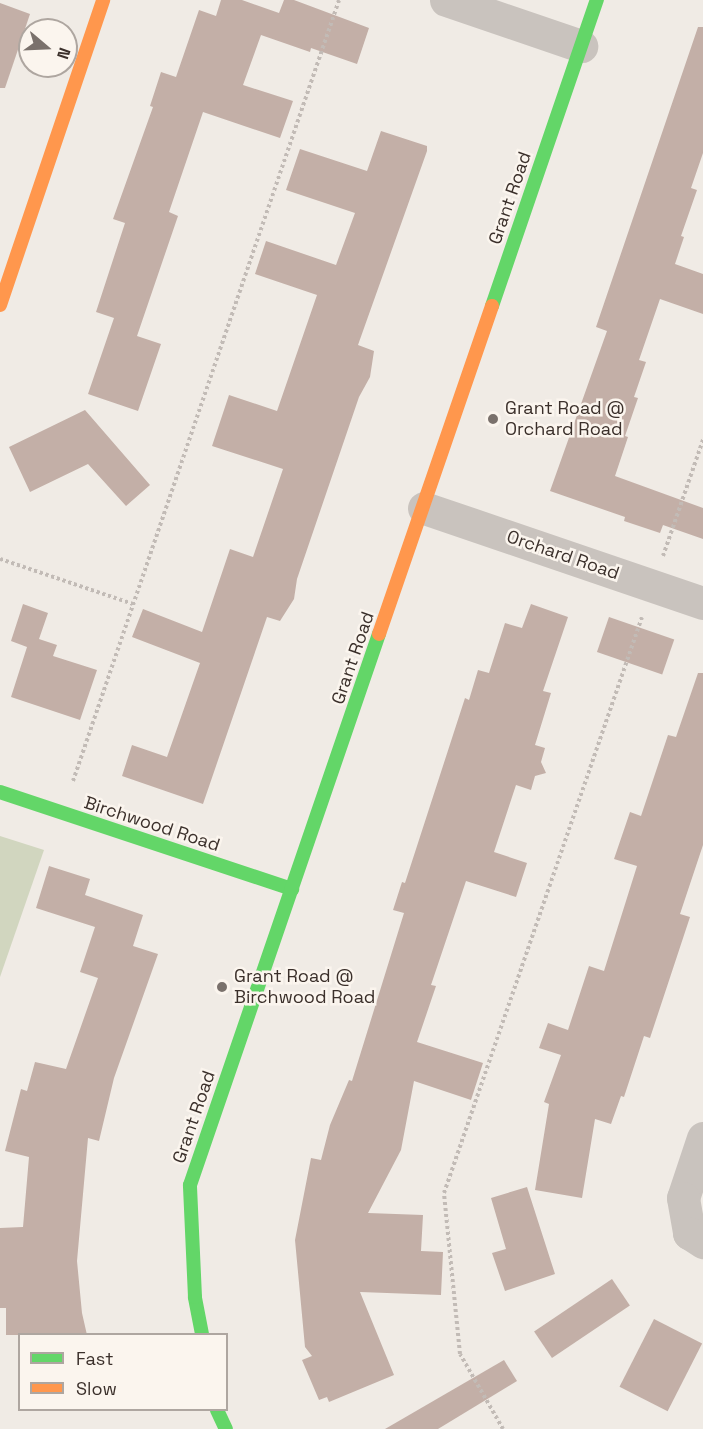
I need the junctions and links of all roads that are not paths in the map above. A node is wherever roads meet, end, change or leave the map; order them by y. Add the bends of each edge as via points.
1 (103, 0) edge
2 (446, 0) edge
3 (597, 0) edge
4 (581, 46) junction
5 (0, 305) edge
6 (424, 508) junction
7 (703, 603) edge
8 (0, 792) edge
9 (292, 889) junction
10 (703, 1138) edge
11 (703, 1242) edge
12 (202, 1333) edge
13 (217, 1411) edge
14 (226, 1429) edge

1 - 5 street
2 - 4 street
3 - 4 street, Grant Road
4 - 6 street, Grant Road
6 - 7 street, Orchard Road
6 - 9 street, Grant Road
8 - 9 street, Birchwood Road
9 - 12 street, Grant Road via 190,1185 195,1297
10 - 11 street via 682,1198 689,1233
13 - 14 street

